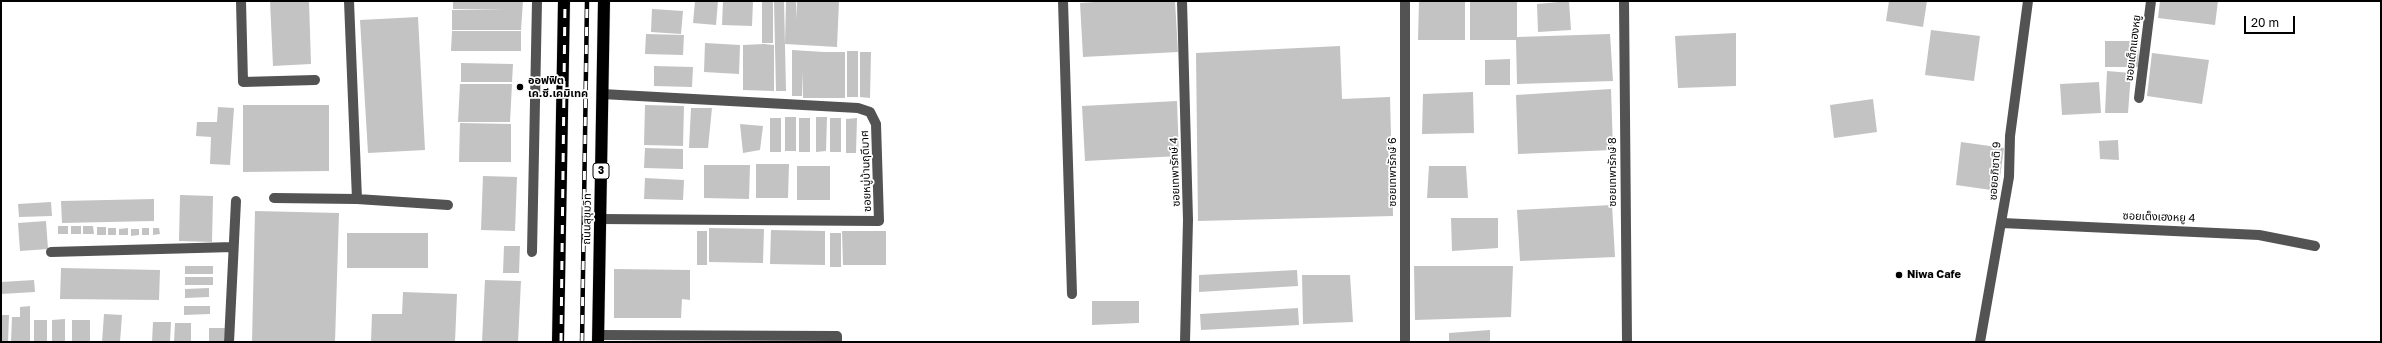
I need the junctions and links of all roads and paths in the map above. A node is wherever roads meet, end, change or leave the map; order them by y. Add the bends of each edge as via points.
1 (241, 1) edge
2 (349, 1) edge
3 (537, 1) edge
4 (564, 1) edge
5 (604, 1) edge
6 (1063, 1) edge
7 (1182, 1) edge
8 (1405, 1) edge
9 (1624, 1) edge
10 (2028, 1) edge
11 (2150, 1) edge
12 (315, 80) dead end
13 (602, 94) junction
14 (2139, 98) dead end
15 (274, 198) dead end
16 (357, 199) junction
17 (236, 201) dead end
18 (448, 205) dead end
19 (600, 219) junction
20 (2002, 223) junction
21 (2315, 246) dead end
22 (234, 247) junction
23 (51, 252) dead end
24 (532, 252) dead end
25 (1072, 294) dead end
26 (598, 339) edge
27 (727, 339) edge
28 (229, 342) edge
29 (558, 342) edge
30 (837, 342) edge
31 (1185, 342) edge
32 (1406, 342) edge
33 (1627, 342) edge
34 (1980, 342) edge

1 - 12 street via 243,82
2 - 16 street
3 - 24 street
4 - 29 highway
5 - 13 highway, ถนนสุขุมวิท / 3
6 - 25 street
7 - 31 street, ซอยเทพารักษ์ 4 via 1188,220
8 - 32 street, ซอยเทพารักษ์ 6
9 - 33 street, ซอยเทพารักษ์ 8
10 - 20 street, ซอยอภิชาติ 9 via 2010,136 2009,177
11 - 14 street, ซอยเต็กแฮงหยู
13 - 19 highway, ถนนสุขุมวิท / 3
13 - 19 street, ซอยหมู่บ้านฤดีมาศ via 858,108 870,112 876,124 879,221
15 - 16 street
16 - 18 street
17 - 22 street
19 - 26 highway, ถนนสุขุมวิท / 3
20 - 21 street, ซอยเต็งเฮงหยู 4 via 2259,235
20 - 34 street, ซอยอภิชาติ 9
22 - 23 street
22 - 28 street
26 - 27 street
27 - 30 street via 837,336

